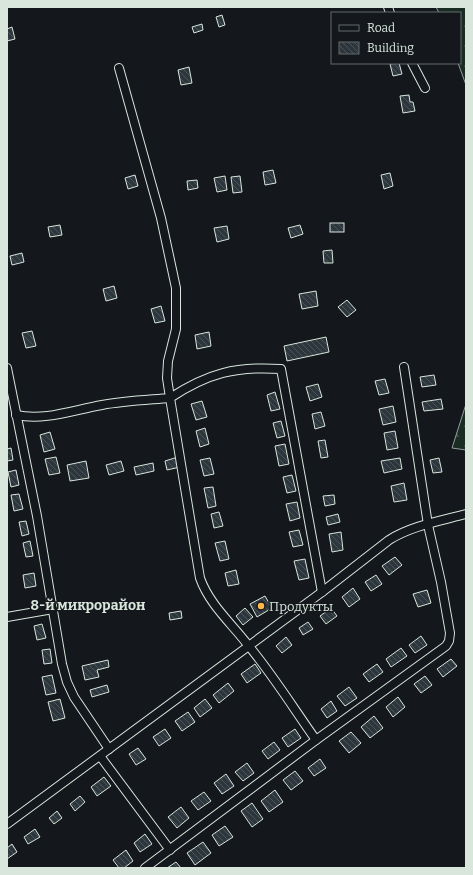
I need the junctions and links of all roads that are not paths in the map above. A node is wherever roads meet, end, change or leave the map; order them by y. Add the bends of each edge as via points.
1 (413, 64) edge
2 (119, 68) dead end
3 (425, 88) dead end
4 (404, 367) dead end
5 (7, 368) edge
6 (170, 398) junction
7 (16, 415) junction
8 (466, 514) edge
9 (428, 525) junction
10 (322, 592) junction
11 (53, 609) junction
12 (7, 617) edge
13 (249, 646) junction
14 (316, 740) junction
15 (108, 749) junction
16 (100, 756) junction
17 (8, 821) edge
18 (170, 850) junction
19 (145, 868) edge

1 - 3 street
2 - 6 street via 162,218 176,288 176,329 168,361
4 - 9 street
5 - 7 street
6 - 7 street via 103,405 42,417
6 - 10 street via 200,380 220,373 258,367 281,369
6 - 13 street via 200,578 209,598
7 - 11 street
8 - 9 street
9 - 10 street via 404,532 389,540
9 - 14 street via 441,582 450,632 449,641 446,646
10 - 13 street
11 - 12 street
11 - 15 street via 67,682
13 - 14 street
13 - 15 street
14 - 18 street
15 - 16 street
16 - 17 street
16 - 18 street
18 - 19 street

